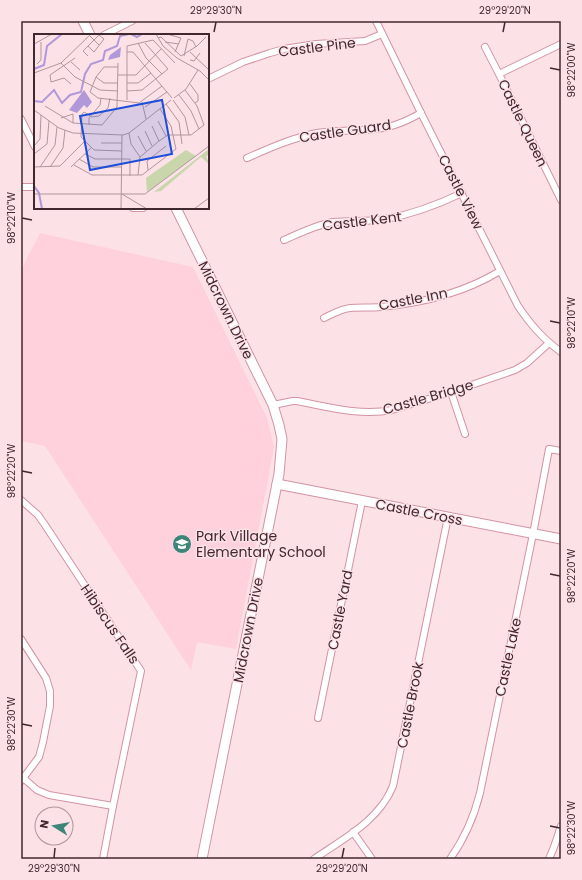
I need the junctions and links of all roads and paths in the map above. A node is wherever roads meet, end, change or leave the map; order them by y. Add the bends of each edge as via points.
1 (83, 21) edge
2 (132, 21) edge
3 (376, 21) edge
4 (90, 34) edge
5 (106, 34) edge
6 (382, 34) junction
7 (561, 44) edge
8 (485, 47) dead end
9 (499, 74) junction
10 (209, 78) edge
11 (421, 113) junction
12 (21, 119) edge
13 (34, 145) edge
14 (247, 158) dead end
15 (21, 187) edge
16 (34, 187) edge
17 (462, 193) junction
18 (561, 200) edge
19 (176, 209) edge
20 (284, 240) dead end
21 (500, 271) junction
22 (324, 318) dead end
23 (549, 343) junction
24 (561, 352) edge
25 (451, 392) junction
26 (273, 405) junction
27 (465, 434) dead end
28 (561, 451) edge
29 (277, 484) junction
30 (21, 500) edge
31 (362, 501) junction
32 (448, 517) junction
33 (533, 534) junction
34 (561, 539) edge
35 (21, 640) edge
36 (318, 718) dead end
37 (22, 778) edge
38 (113, 806) junction
39 (561, 826) edge
40 (353, 832) junction
41 (103, 859) edge
42 (202, 859) edge
43 (314, 859) edge
44 (372, 859) edge
45 (450, 859) edge
46 (549, 859) edge

1 - 4 street
2 - 5 street
3 - 6 street, Castle View
6 - 10 street, Castle Pine via 366,41 316,44 270,53
6 - 11 street, Castle View
7 - 9 street
8 - 9 street, Castle Queen
9 - 18 street, Castle Queen
11 - 14 street, Castle Guard via 388,127 317,133 293,139
11 - 17 street, Castle View
12 - 13 street
15 - 16 street
17 - 20 street, Castle Kent via 445,202 406,215 324,224
17 - 21 street, Castle View
19 - 26 street, Midcrown Drive
21 - 22 street, Castle Inn via 462,289 427,300 380,307 350,308
21 - 23 street, Castle View via 526,319
23 - 24 street, Castle View
23 - 25 street, Castle Bridge via 515,370
25 - 26 street, Castle Bridge via 382,412 357,412 297,401
25 - 27 street
26 - 29 street, Midcrown Drive via 282,439
28 - 33 street, Castle Lake via 549,449
29 - 31 street, Castle Cross
29 - 42 street, Midcrown Drive
30 - 38 street, Hibiscus Falls via 38,515 141,671
31 - 32 street, Castle Cross
31 - 36 street, Castle Yard
32 - 33 street, Castle Cross
32 - 40 street, Castle Brook via 392,786 379,810
33 - 34 street, Castle Cross
33 - 45 street, Castle Lake via 476,810 461,843
35 - 37 street via 46,678 50,691 50,706 39,757
37 - 38 street via 37,790 49,795
38 - 41 street, Hibiscus Falls
39 - 46 street
40 - 43 street, Castle Brook
40 - 44 street

